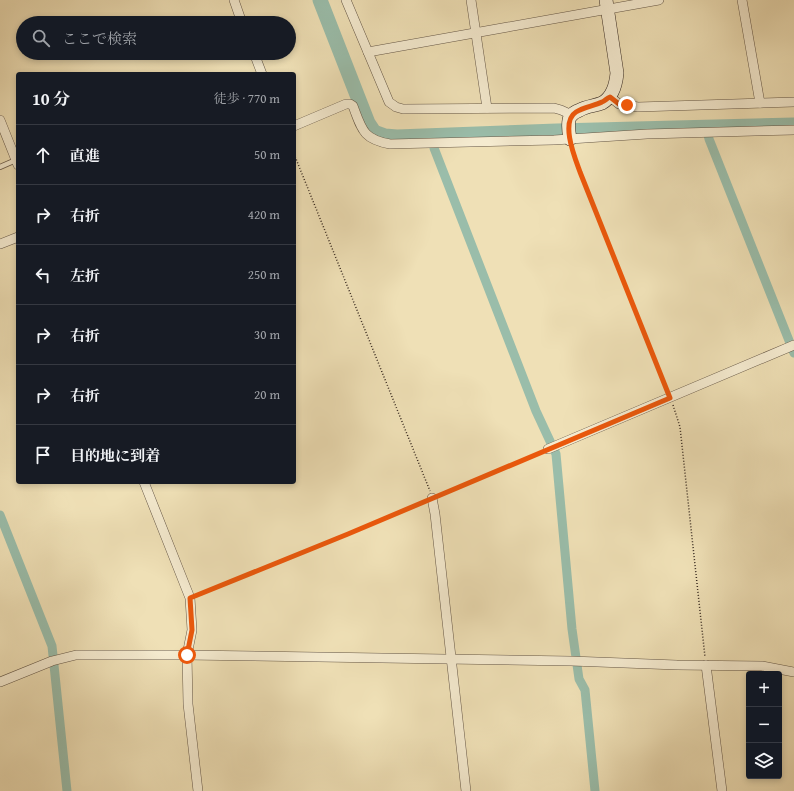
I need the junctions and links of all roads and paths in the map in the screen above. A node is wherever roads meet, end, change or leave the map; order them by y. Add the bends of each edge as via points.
1 (234, 0) edge
2 (346, 0) edge
3 (471, 0) edge
4 (659, 0) edge
5 (742, 0) edge
6 (607, 4) edge
7 (240, 16) edge
8 (476, 32) junction
9 (368, 52) junction
10 (257, 60) edge
11 (261, 72) edge
12 (610, 97) junction
13 (794, 102) edge
14 (760, 103) junction
15 (487, 108) junction
16 (0, 120) edge
17 (296, 125) edge
18 (570, 129) junction
19 (794, 130) edge
20 (296, 159) edge
21 (16, 160) edge
22 (16, 163) edge
23 (0, 167) edge
24 (16, 238) edge
25 (0, 244) edge
26 (790, 346) edge
27 (670, 398) junction
28 (548, 449) joint
29 (145, 484) edge
30 (432, 498) junction
31 (190, 598) junction
32 (187, 655) junction
33 (451, 659) junction
34 (706, 665) junction
35 (794, 672) edge
36 (0, 682) edge
37 (198, 791) edge
38 (466, 791) edge
39 (722, 791) edge

1 - 7 street
2 - 9 street
3 - 8 street
4 - 6 street
5 - 14 street
6 - 8 street
6 - 12 street via 617,73 616,84
8 - 9 street
8 - 15 street
9 - 15 street via 389,102 396,107
10 - 11 street
12 - 14 street via 619,104 638,107
12 - 18 street via 587,106
13 - 14 street
15 - 18 street via 554,108 561,110
16 - 21 street
17 - 18 street via 350,104 365,134 379,142 390,144
18 - 19 street via 577,138
18 - 27 path via 580,172
20 - 30 path
22 - 23 lane
24 - 25 street
26 - 27 street
27 - 28 street
27 - 34 path via 680,427
28 - 30 path
29 - 31 street
30 - 31 path
30 - 33 street via 436,514
31 - 32 street via 192,630
32 - 33 street
32 - 36 street via 76,655
32 - 37 street via 188,704
33 - 34 street
33 - 38 street
34 - 35 street via 762,666
34 - 39 street

